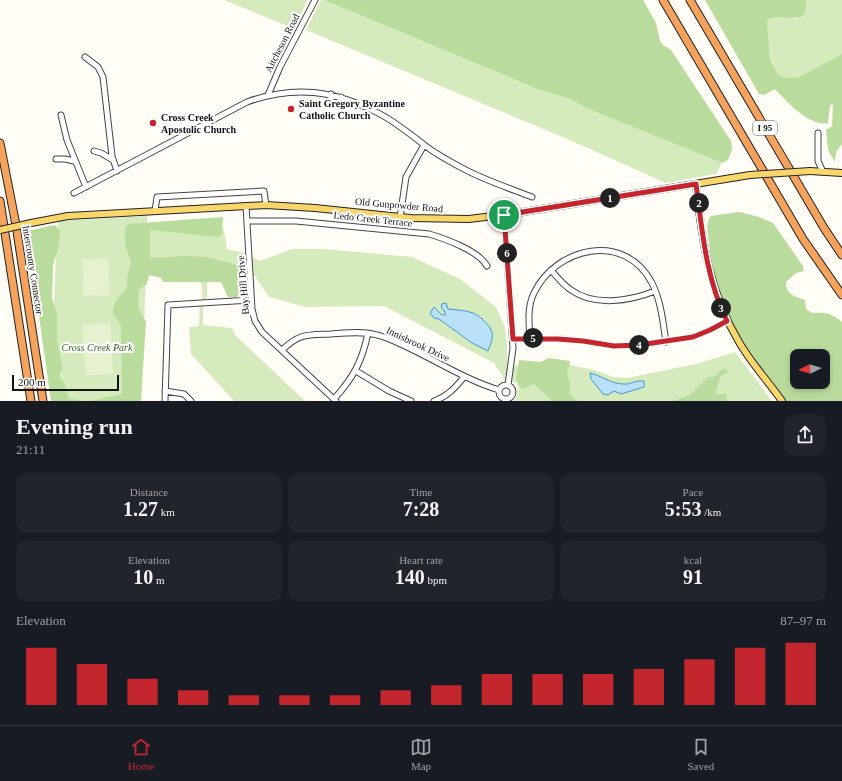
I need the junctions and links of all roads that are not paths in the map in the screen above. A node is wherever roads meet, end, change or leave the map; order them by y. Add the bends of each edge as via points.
1 (315, 0) edge
2 (663, 0) edge
3 (690, 0) edge
4 (84, 57) dead end
5 (331, 94) junction
6 (268, 95) junction
7 (341, 97) junction
8 (61, 115) dead end
9 (818, 133) dead end
10 (0, 143) edge
11 (424, 145) junction
12 (94, 151) dead end
13 (56, 159) dead end
14 (113, 160) junction
15 (74, 161) junction
16 (117, 171) junction
17 (823, 172) junction
18 (842, 173) edge
19 (696, 184) junction
20 (86, 187) junction
21 (74, 193) dead end
22 (532, 197) dead end
23 (0, 201) edge
24 (266, 205) junction
25 (246, 206) junction
26 (155, 211) junction
27 (504, 215) junction
28 (400, 218) junction
29 (247, 220) junction
30 (0, 230) edge
31 (842, 255) edge
32 (488, 266) dead end
33 (551, 270) junction
34 (655, 291) junction
35 (842, 295) edge
36 (251, 300) junction
37 (727, 321) junction
38 (368, 334) junction
39 (530, 338) junction
40 (513, 339) junction
41 (666, 342) junction
42 (282, 350) junction
43 (356, 371) junction
44 (464, 377) junction
45 (508, 385) junction
46 (499, 390) junction
47 (165, 391) junction
48 (335, 400) edge
49 (504, 400) edge
50 (31, 401) edge
51 (43, 401) edge
52 (165, 401) edge
53 (191, 401) edge
54 (411, 401) edge
55 (434, 401) edge
56 (782, 401) edge

1 - 6 street, Aitcheson Road
2 - 35 highway, I 95 via 803,239
3 - 31 highway, I 95
4 - 14 street via 98,67 103,77
5 - 6 street via 298,92
5 - 7 street
5 - 7 street via 331,104 334,105 339,104
6 - 16 street via 247,102
7 - 11 street via 378,112
8 - 15 street
9 - 17 street via 818,161
10 - 51 highway, Intercounty Connector via 16,224
11 - 22 street via 463,168
11 - 28 street via 406,177
12 - 14 street
13 - 15 street
14 - 16 street
15 - 20 street
16 - 20 street
17 - 18 main road, Old Gunpowder Road
17 - 19 main road, Old Gunpowder Road, bridge via 750,175
19 - 27 main road, Old Gunpowder Road
19 - 37 main road via 708,264
20 - 21 street
23 - 50 highway, Intercounty Connector
24 - 25 main road, Old Gunpowder Road
24 - 26 street via 264,191 257,191 157,197
24 - 28 main road, Old Gunpowder Road
25 - 26 main road, Old Gunpowder Road
25 - 29 street, Bay Hill Drive
26 - 30 main road, Old Gunpowder Road, bridge via 68,216
27 - 28 main road, Old Gunpowder Road via 452,219
27 - 40 street
29 - 32 street, Ledo Creek Terrace via 296,220 429,234 483,259
29 - 36 street, Bay Hill Drive
33 - 34 street via 571,290 589,298 624,300
33 - 34 street via 573,255 594,251 613,252 636,264
33 - 39 street via 541,281 530,302
34 - 41 street
36 - 42 street, Bay Hill Drive via 258,327
36 - 47 street via 168,305
37 - 41 street via 693,337
37 - 56 main road
38 - 42 street, Innisbrook Drive via 306,335 294,340
38 - 43 street
38 - 44 street, Innisbrook Drive via 388,338
39 - 40 street
39 - 41 street via 624,346
40 - 45 street
42 - 48 street, Bay Hill Drive
43 - 48 street
43 - 54 street
44 - 46 street, Innisbrook Drive
44 - 55 street via 453,391 444,398
45 - 46 street
45 - 49 street via 512,387 513,394 511,398
46 - 49 street
47 - 52 street
47 - 53 street via 184,394

